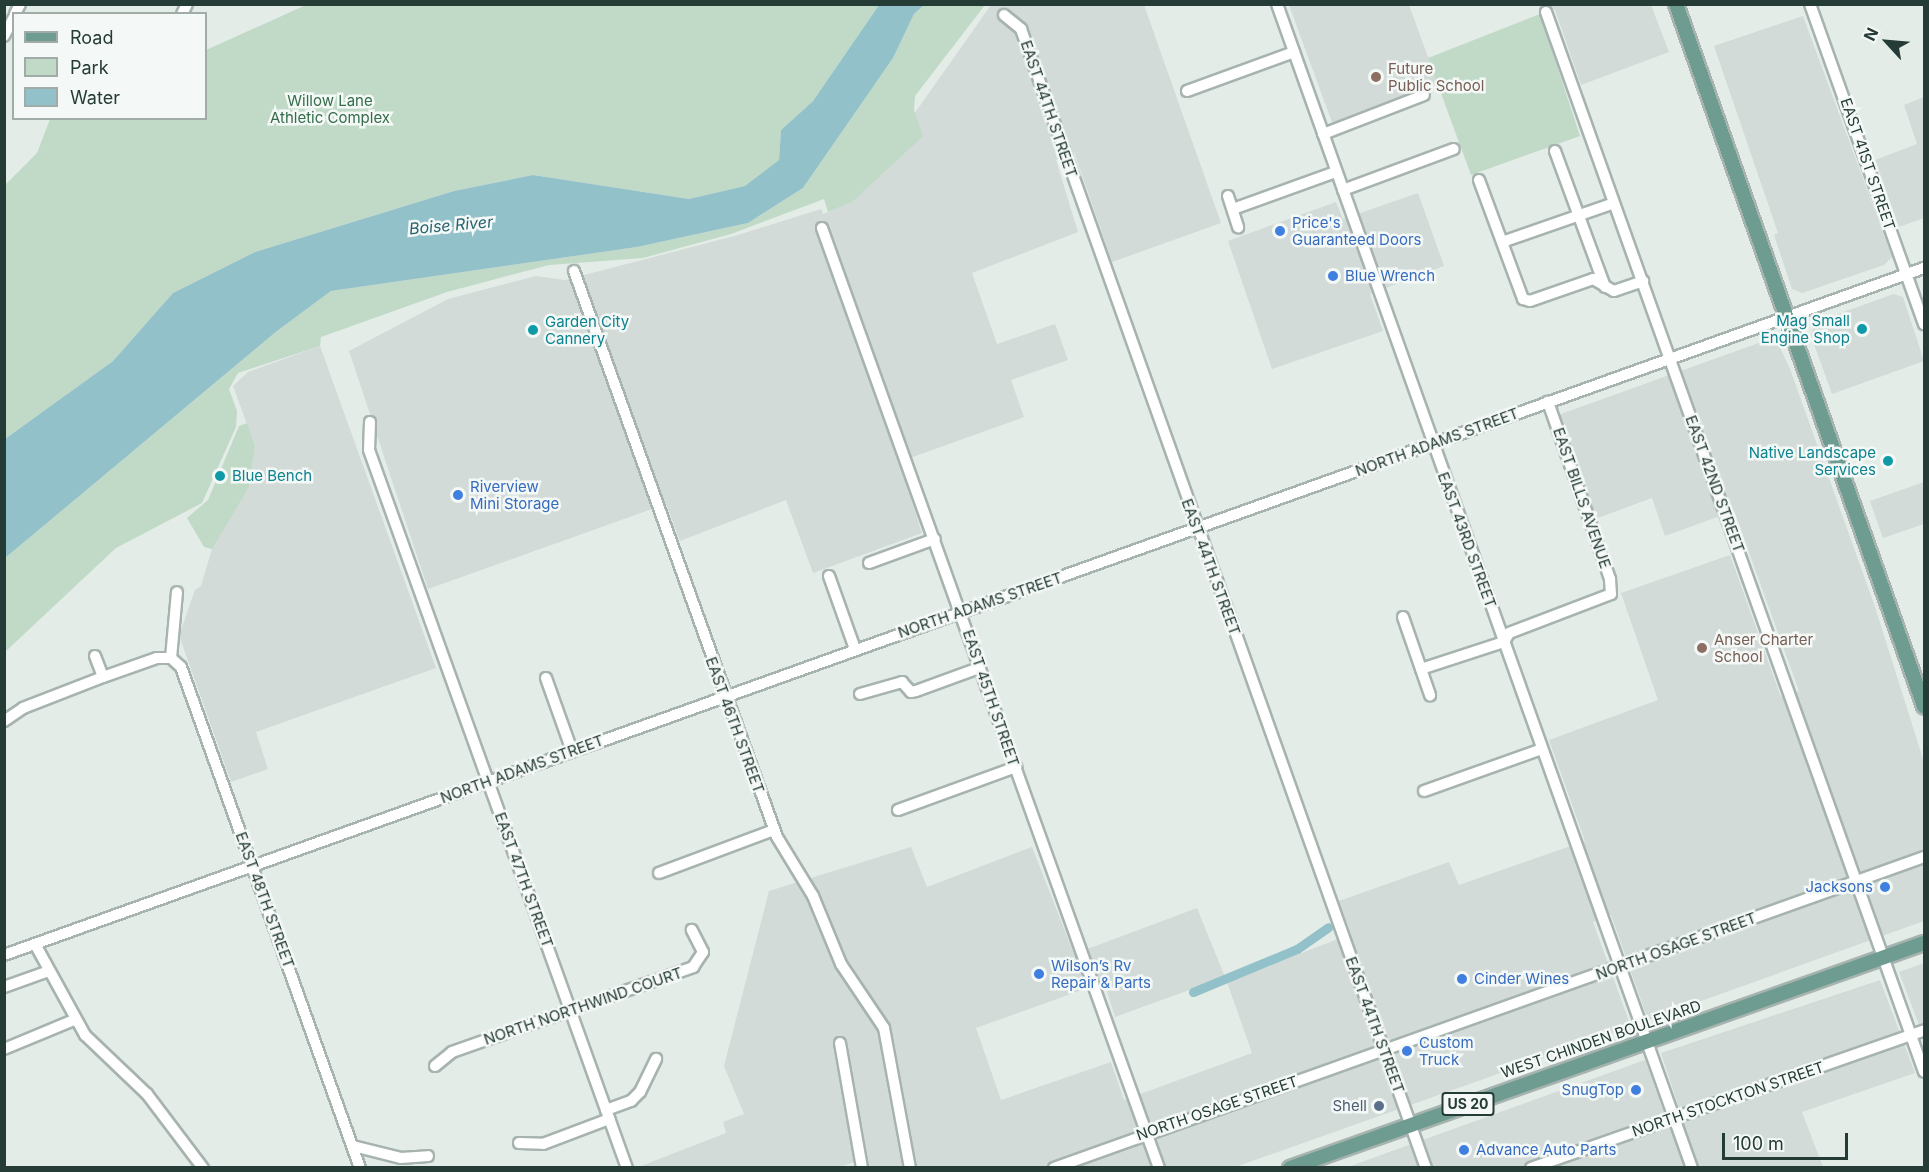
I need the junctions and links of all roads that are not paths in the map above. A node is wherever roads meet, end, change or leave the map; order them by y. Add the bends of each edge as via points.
1 (1276, 4) edge
2 (1676, 4) edge
3 (1810, 4) edge
4 (1546, 12) dead end
5 (1004, 15) dead end
6 (12, 22) edge
7 (4, 36) edge
8 (1294, 52) junction
9 (1187, 91) dead end
10 (1424, 95) dead end
11 (1323, 134) junction
12 (1454, 149) dead end
13 (1555, 151) dead end
14 (1336, 172) junction
15 (1479, 180) dead end
16 (1343, 190) junction
17 (1228, 196) dead end
18 (1614, 203) junction
19 (1233, 209) junction
20 (1579, 215) junction
21 (1238, 227) dead end
22 (822, 228) dead end
23 (1505, 241) junction
24 (1924, 268) edge
25 (574, 271) dead end
26 (1906, 274) junction
27 (1643, 281) junction
28 (1605, 287) junction
29 (1786, 317) junction
30 (1924, 324) edge
31 (1670, 358) junction
32 (1548, 402) junction
33 (370, 423) dead end
34 (1433, 443) junction
35 (1196, 529) junction
36 (935, 538) junction
37 (869, 563) dead end
38 (829, 576) dead end
39 (177, 592) dead end
40 (961, 612) junction
41 (1403, 617) dead end
42 (1504, 642) junction
43 (855, 649) junction
44 (95, 656) dead end
45 (171, 658) junction
46 (979, 668) junction
47 (1421, 669) junction
48 (103, 677) junction
49 (546, 678) dead end
50 (860, 694) dead end
51 (1430, 695) dead end
52 (725, 696) junction
53 (1924, 706) edge
54 (4, 721) edge
55 (1542, 749) junction
56 (572, 751) junction
57 (1016, 767) junction
58 (488, 780) junction
59 (1424, 791) dead end
60 (898, 810) dead end
61 (774, 830) junction
62 (1924, 857) edge
63 (252, 865) junction
64 (658, 873) dead end
65 (1857, 881) junction
66 (692, 930) dead end
67 (1924, 943) edge
68 (35, 944) junction
69 (4, 955) edge
70 (1884, 957) junction
71 (1620, 966) junction
72 (49, 971) junction
73 (4, 987) edge
74 (570, 1010) junction
75 (74, 1020) junction
76 (1924, 1030) edge
77 (1911, 1035) junction
78 (1646, 1041) junction
79 (840, 1043) dead end
80 (4, 1049) edge
81 (1384, 1051) junction
82 (656, 1059) dead end
83 (435, 1066) dead end
84 (1924, 1072) edge
85 (608, 1114) junction
86 (1674, 1117) junction
87 (1411, 1124) junction
88 (1146, 1132) junction
89 (519, 1143) dead end
90 (353, 1146) junction
91 (428, 1156) dead end
92 (203, 1167) edge
93 (360, 1167) edge
94 (627, 1167) edge
95 (861, 1167) edge
96 (910, 1167) edge
97 (1054, 1167) edge
98 (1159, 1167) edge
99 (1290, 1167) edge
100 (1426, 1167) edge
101 (1531, 1167) edge
102 (1692, 1167) edge

1 - 8 street, EAST 43RD STREET
2 - 29 main road
3 - 26 street, EAST 41ST STREET
4 - 18 street, EAST 42ND STREET
5 - 35 street, EAST 44TH STREET via 1021,29
6 - 7 street
8 - 9 street
8 - 11 street, EAST 43RD STREET
10 - 11 street
11 - 14 street, EAST 43RD STREET
12 - 16 street
13 - 20 street
14 - 16 street, EAST 43RD STREET
14 - 19 street
15 - 23 street
16 - 34 street, EAST 43RD STREET
17 - 19 street
18 - 20 street
18 - 27 street, EAST 42ND STREET
19 - 21 street
20 - 23 street
20 - 28 street
22 - 36 street, EAST 45TH STREET
23 - 28 street via 1504,252 1523,299 1530,301 1593,279
24 - 26 street, NORTH ADAMS STREET
25 - 52 street, EAST 46TH STREET
26 - 29 street, NORTH ADAMS STREET
26 - 30 street, EAST 41ST STREET
27 - 28 street via 1614,291
27 - 31 street, EAST 42ND STREET
29 - 31 street, NORTH ADAMS STREET
29 - 53 main road
31 - 32 street, NORTH ADAMS STREET
31 - 65 street, EAST 42ND STREET
32 - 34 street, NORTH ADAMS STREET
32 - 42 street, EAST BILLS AVENUE via 1610,579 1611,594 1509,633
33 - 58 street, EAST 47TH STREET via 369,450
34 - 35 street, NORTH ADAMS STREET
34 - 42 street, EAST 43RD STREET
35 - 40 street, NORTH ADAMS STREET
35 - 81 street, EAST 44TH STREET
36 - 37 street
36 - 40 street, EAST 45TH STREET
38 - 43 street
39 - 45 street
40 - 43 street, NORTH ADAMS STREET
40 - 46 street, EAST 45TH STREET
41 - 47 street
42 - 47 street
42 - 55 street, EAST 43RD STREET
43 - 52 street, NORTH ADAMS STREET
44 - 48 street
45 - 48 street via 157,658
45 - 63 street, EAST 48TH STREET via 181,667
46 - 50 street via 916,691 911,692 902,681
46 - 57 street, EAST 45TH STREET
47 - 51 street
48 - 54 street via 22,708
49 - 56 street
52 - 56 street, NORTH ADAMS STREET
52 - 61 street, EAST 46TH STREET
55 - 59 street
55 - 71 street, EAST 43RD STREET
56 - 58 street, NORTH ADAMS STREET
57 - 60 street
57 - 88 street, EAST 45TH STREET
58 - 63 street, NORTH ADAMS STREET
58 - 74 street, EAST 47TH STREET
61 - 64 street
61 - 96 street, EAST 46TH STREET via 813,896 841,964 884,1028
62 - 65 street, NORTH OSAGE STREET
63 - 68 street, NORTH ADAMS STREET
63 - 90 street, EAST 48TH STREET
65 - 70 street, EAST 42ND STREET
65 - 71 street, NORTH OSAGE STREET
66 - 74 street, NORTH NORTHWIND COURT via 703,952 699,963
67 - 70 main road, WEST CHINDEN BOULEVARD / US 20
68 - 69 street, NORTH ADAMS STREET
68 - 72 street
70 - 77 street, EAST 42ND STREET
70 - 78 main road, WEST CHINDEN BOULEVARD / US 20
71 - 78 street, EAST 43RD STREET
71 - 81 street, NORTH OSAGE STREET
72 - 73 street
72 - 75 street
74 - 83 street, NORTH NORTHWIND COURT via 452,1052
74 - 85 street, EAST 47TH STREET
75 - 80 street
75 - 92 street via 147,1094
76 - 77 street, NORTH STOCKTON STREET
77 - 84 street, EAST 42ND STREET
77 - 86 street, NORTH STOCKTON STREET
78 - 86 street, EAST 43RD STREET
78 - 87 main road, WEST CHINDEN BOULEVARD / US 20
79 - 95 street
81 - 87 street, EAST 44TH STREET
81 - 88 street, NORTH OSAGE STREET
82 - 85 street via 640,1092
85 - 89 street via 543,1144
85 - 94 street, EAST 47TH STREET
86 - 101 street, NORTH STOCKTON STREET
86 - 102 street, EAST 43RD STREET
87 - 99 main road, WEST CHINDEN BOULEVARD / US 20
87 - 100 street, EAST 44TH STREET
88 - 97 street, NORTH OSAGE STREET
88 - 98 street, EAST 45TH STREET
90 - 91 street via 401,1158
90 - 93 street, EAST 48TH STREET

